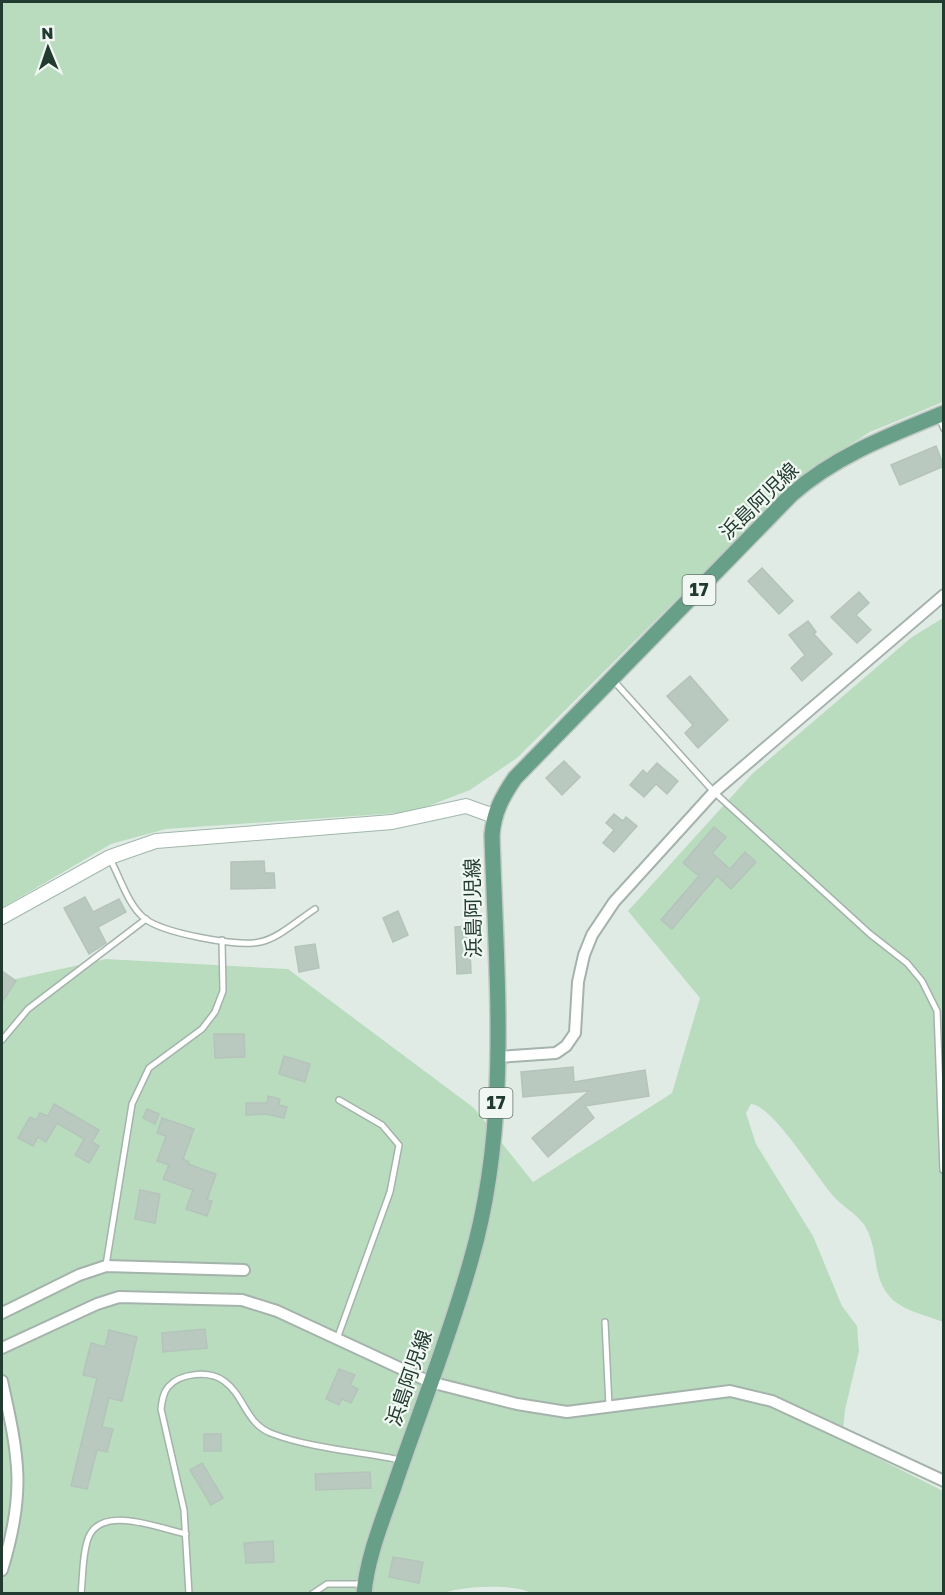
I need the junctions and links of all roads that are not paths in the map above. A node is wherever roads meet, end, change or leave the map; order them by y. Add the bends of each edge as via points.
1 (942, 419) edge
2 (944, 595) edge
3 (611, 679) junction
4 (714, 792) junction
5 (494, 816) junction
6 (110, 857) junction
7 (315, 909) dead end
8 (2, 917) edge
9 (146, 920) junction
10 (222, 940) junction
11 (2, 1040) edge
12 (498, 1057) junction
13 (339, 1100) dead end
14 (944, 1170) edge
15 (106, 1266) junction
16 (244, 1270) dead end
17 (2, 1313) edge
18 (605, 1322) dead end
19 (337, 1339) junction
20 (2, 1348) edge
21 (2, 1381) edge
22 (430, 1382) junction
23 (609, 1408) junction
24 (403, 1460) junction
25 (944, 1481) edge
26 (186, 1534) junction
27 (2, 1569) edge
28 (365, 1589) edge
29 (81, 1593) edge
30 (189, 1593) edge
31 (312, 1593) edge

1 - 3 main road, 浜島阿児線 / 17 via 856,451 806,482
2 - 4 street
3 - 4 lane
3 - 5 main road, 浜島阿児線 / 17 via 515,778
4 - 12 street via 630,883 592,934 581,967 575,1033 570,1043 556,1053
4 - 14 lane via 907,963 932,997 939,1035
5 - 6 street via 466,806 392,822 156,841
5 - 12 main road, 浜島阿児線 / 17
6 - 8 street
6 - 9 lane
7 - 10 lane via 261,942
9 - 10 lane via 166,929
9 - 11 lane via 28,1009
10 - 15 lane via 223,991 215,1012 202,1029 149,1068 132,1104
12 - 22 main road, 浜島阿児線 / 17 via 495,1125 484,1211
13 - 19 lane via 382,1125 399,1145 390,1192
15 - 16 street
15 - 17 street
18 - 23 lane
19 - 20 street via 277,1311 242,1300 119,1297
19 - 22 street
21 - 27 street via 14,1434 19,1487 17,1513
22 - 23 street via 567,1412
22 - 24 main road, 浜島阿児線 / 17
23 - 25 street via 730,1391 752,1395
24 - 26 lane via 272,1434 251,1419 224,1381 207,1376 180,1378 167,1388 160,1409 182,1499
24 - 28 main road, 浜島阿児線 / 17
26 - 29 lane via 117,1519 102,1522 87,1540
26 - 30 lane
28 - 31 lane via 327,1584

